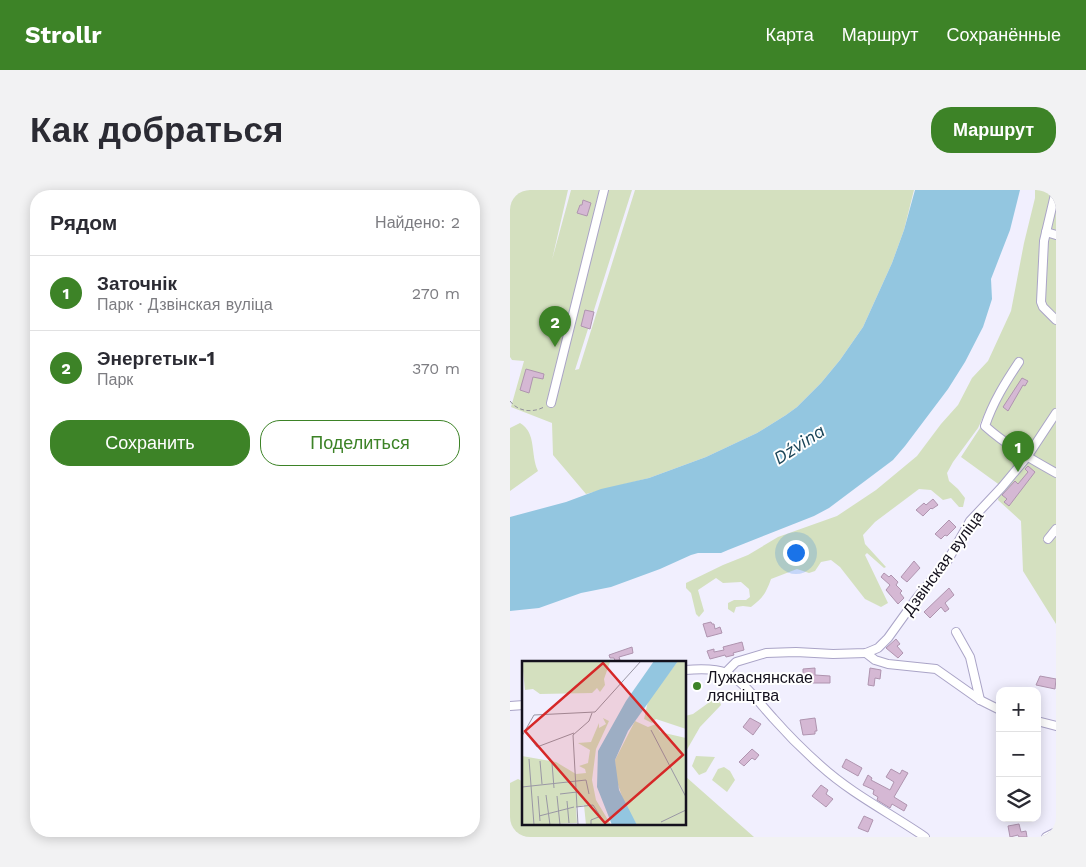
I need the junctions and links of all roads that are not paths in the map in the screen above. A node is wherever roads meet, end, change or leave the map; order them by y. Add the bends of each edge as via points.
1 (604, 190) edge
2 (1056, 190) edge
3 (1046, 232) junction
4 (1056, 235) edge
5 (1056, 320) edge
6 (1019, 362) dead end
7 (551, 403) road end
8 (1056, 413) edge
9 (1027, 457) junction
10 (1056, 473) edge
11 (1056, 529) edge
12 (1048, 539) dead end
13 (956, 632) dead end
14 (866, 653) junction
15 (686, 670) edge
16 (725, 673) junction
17 (980, 700) junction
18 (996, 708) edge
19 (1041, 722) edge
20 (1056, 726) edge
21 (1056, 832) edge
22 (925, 837) edge
23 (1046, 837) edge

1 - 7 street
2 - 3 street
3 - 4 street
3 - 5 street via 1041,302
6 - 9 street via 1000,390 985,426
8 - 9 street, Дзвінская вуліца
9 - 10 street
9 - 14 street, Дзвінская вуліца via 970,521 948,560 888,638 878,648
11 - 12 street
13 - 17 street via 970,657
14 - 16 street via 766,653 736,662
14 - 17 street via 888,664 936,669
15 - 16 street
16 - 22 street via 747,689 822,768
17 - 18 street
19 - 20 street
21 - 23 street

